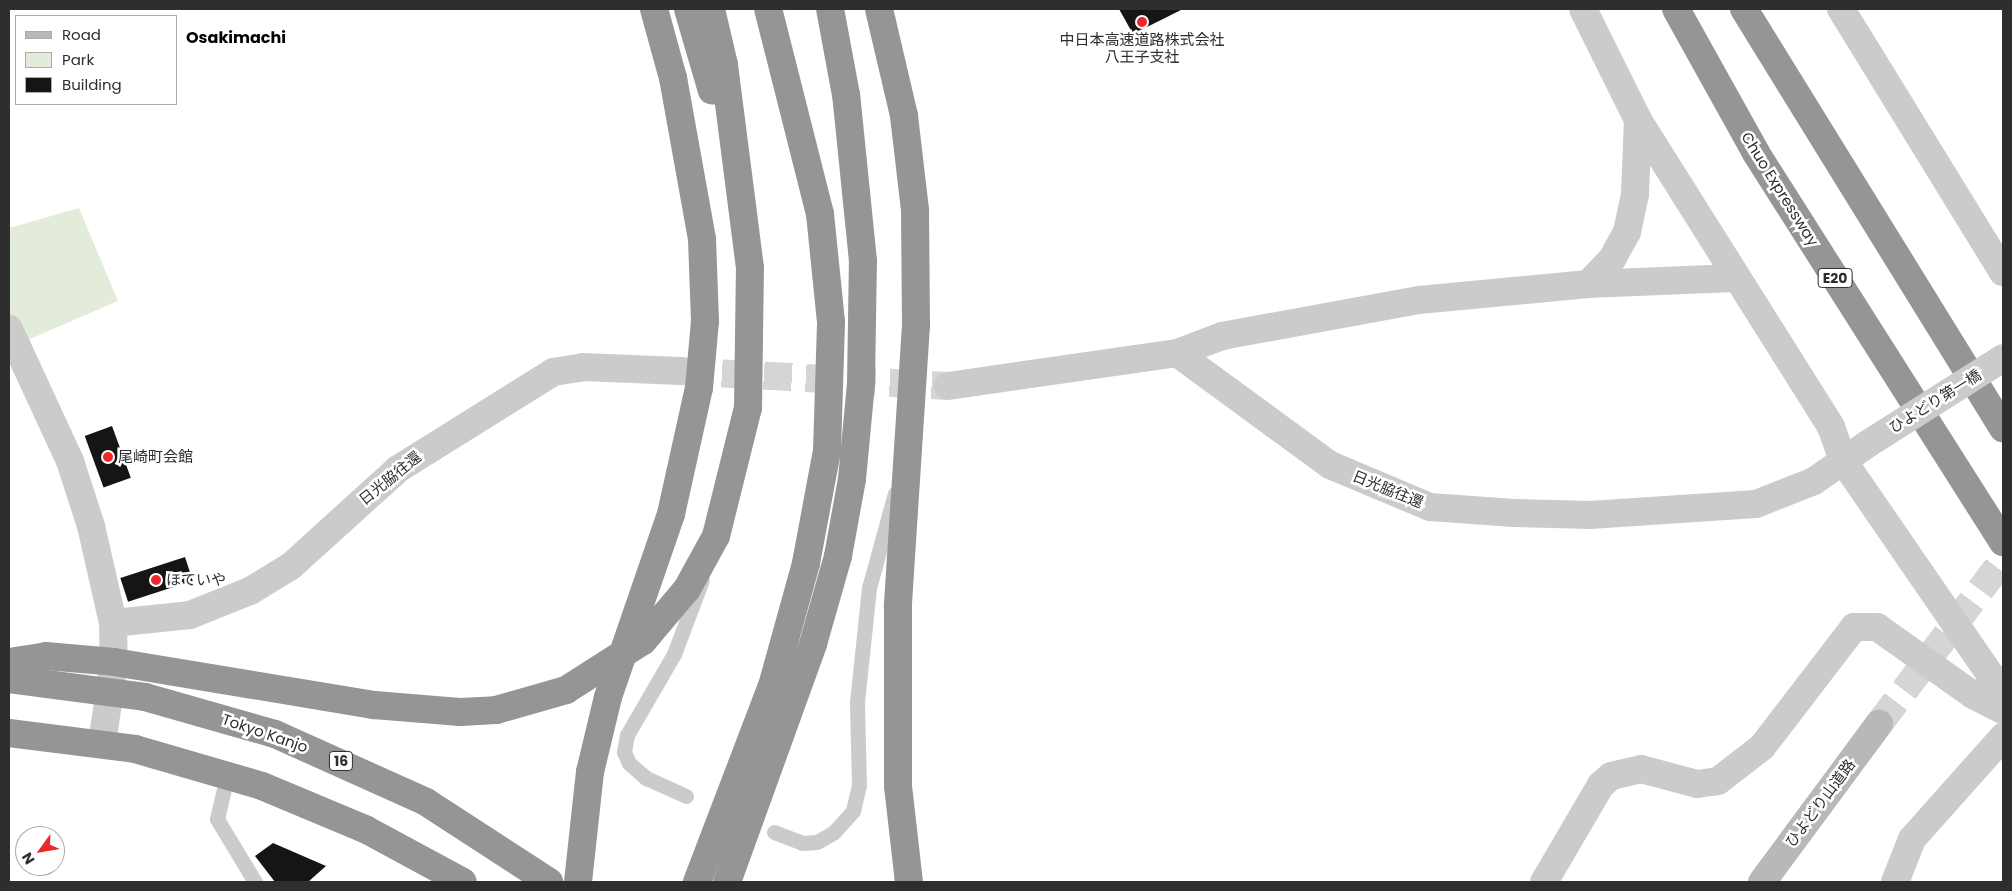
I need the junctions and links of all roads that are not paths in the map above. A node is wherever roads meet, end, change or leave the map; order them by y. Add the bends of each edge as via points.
1 (654, 9) edge
2 (688, 9) edge
3 (711, 9) edge
4 (768, 9) edge
5 (830, 9) edge
6 (878, 9) edge
7 (1583, 9) edge
8 (1676, 9) edge
9 (1744, 9) edge
10 (1841, 9) edge
11 (1638, 120) junction
12 (737, 174) junction
13 (2003, 272) edge
14 (1735, 278) junction
15 (1588, 284) junction
16 (9, 329) edge
17 (1178, 353) junction
18 (2003, 358) edge
19 (680, 371) tunnel mouth
20 (948, 386) tunnel mouth
21 (2003, 428) edge
22 (910, 441) junction
23 (1866, 445) joint
24 (1844, 462) junction
25 (716, 536) junction
26 (2003, 542) edge
27 (113, 623) junction
28 (9, 662) edge
29 (114, 662) junction
30 (9, 679) edge
31 (110, 692) junction
32 (2003, 693) edge
33 (2003, 710) edge
34 (1879, 724) tunnel mouth
35 (9, 733) edge
36 (2003, 737) edge
37 (102, 743) junction
38 (227, 776) junction
39 (686, 796) dead end
40 (774, 832) dead end
41 (256, 882) edge
42 (463, 882) edge
43 (549, 882) edge
44 (578, 882) edge
45 (697, 882) edge
46 (726, 882) edge
47 (909, 882) edge
48 (1544, 882) edge
49 (1762, 882) edge
50 (1895, 882) edge

1 - 44 highway, bridge via 673,78 702,239 704,321 699,388 671,514 608,697 590,772
2 - 12 highway
3 - 12 highway via 724,65
4 - 45 highway via 820,214 832,322 828,441 806,563 772,686
5 - 46 highway via 846,95 863,261 862,364 852,479 838,556 813,644
6 - 22 highway via 904,116 914,210
7 - 11 street
8 - 26 highway, Chuo Expressway / E20 via 1756,153
9 - 21 highway
10 - 13 street
11 - 14 street
11 - 15 street via 1635,194 1627,232 1612,259
12 - 25 highway via 750,268 748,408
14 - 15 street
14 - 24 street via 1831,427
15 - 17 street via 1419,300 1222,336
16 - 27 street via 70,461 91,526
17 - 20 street
17 - 24 street, 日光脇往還 via 1330,465 1430,506 1590,515 1725,508 1781,496
18 - 23 street, ひよどり第一橋, bridge
19 - 27 street, 日光脇往還 via 584,367 553,372 398,469 291,566 250,591 190,614
22 - 40 lane via 869,588 857,702 859,786 853,811 834,832 817,842 802,843
22 - 47 highway via 898,606 898,786
23 - 24 street, 日光脇往還
24 - 32 street
25 - 29 highway via 687,589 643,641 566,690 496,710 412,709
25 - 39 lane via 674,654 627,735 624,752 629,764 646,778
27 - 29 street
28 - 29 highway via 46,656
29 - 31 street
30 - 31 highway, Tokyo Kanjo / 16
31 - 37 street
31 - 43 highway, Tokyo Kanjo / 16 via 232,721 336,759 474,830
33 - 48 street via 1972,695 1878,627 1854,627 1762,747 1718,781 1697,784 1640,769 1610,776 1601,785
34 - 49 street, ひよどり山道路
35 - 37 highway
36 - 50 street via 1912,839
37 - 38 highway
38 - 41 lane via 217,819
38 - 42 highway via 365,829

